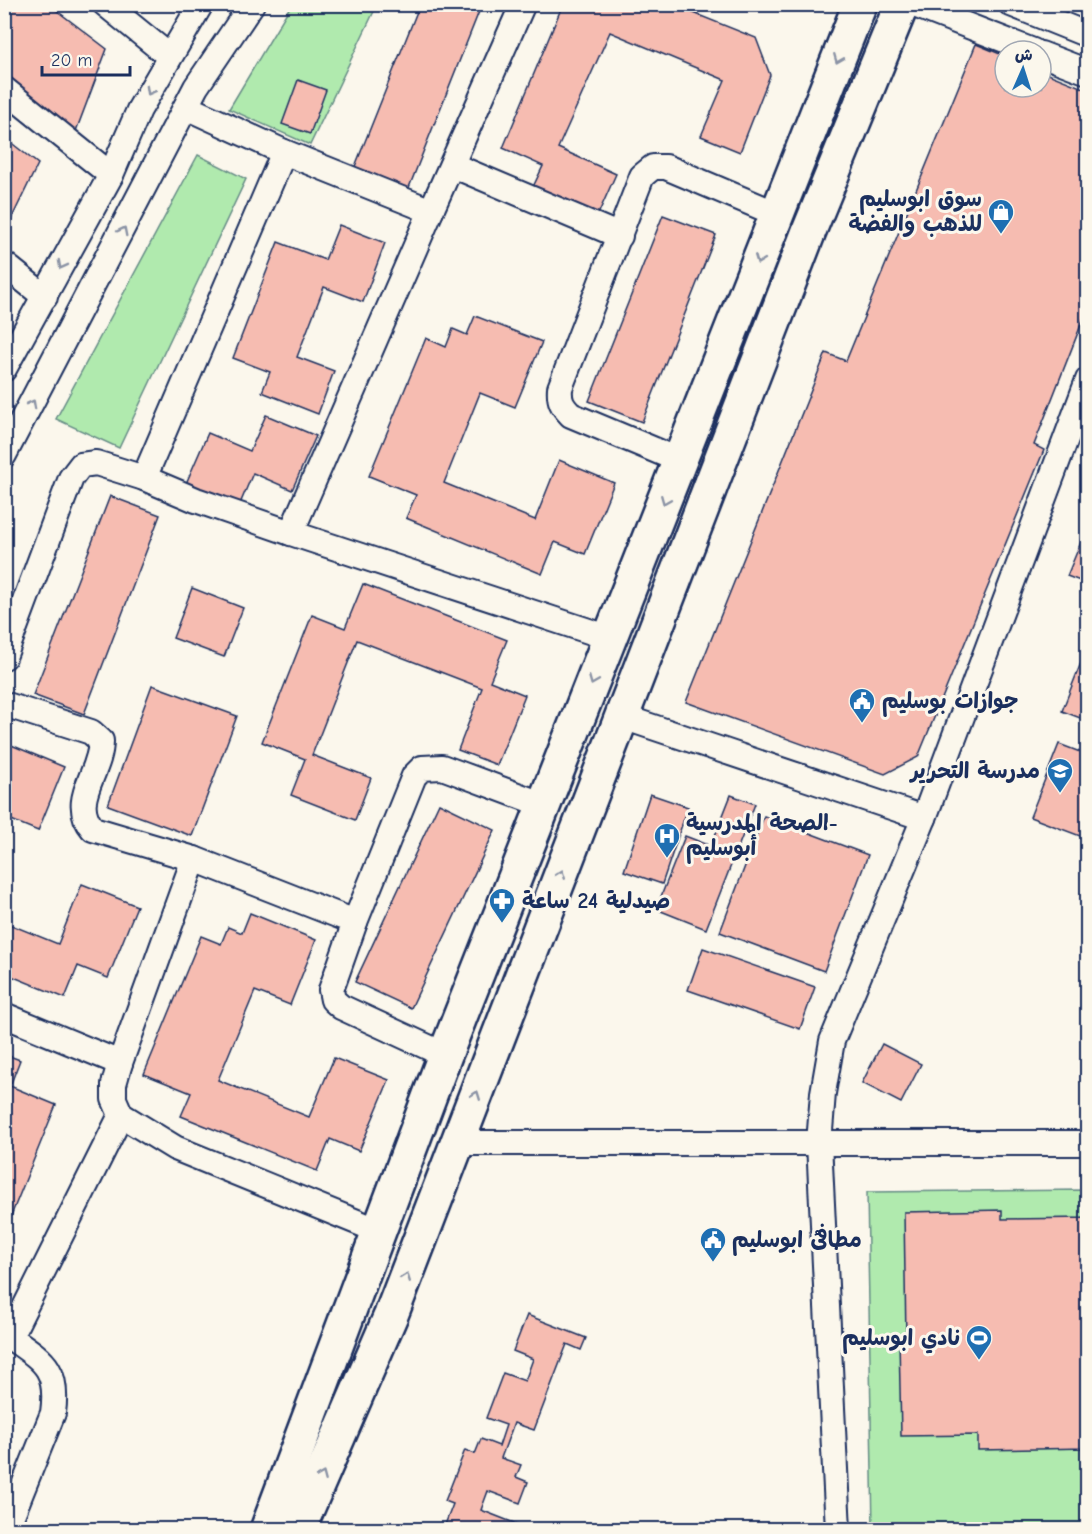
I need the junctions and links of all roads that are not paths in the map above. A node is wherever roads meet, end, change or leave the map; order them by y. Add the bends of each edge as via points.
1 (105, 4) edge
2 (201, 4) edge
3 (252, 4) edge
4 (860, 4) edge
5 (902, 4) edge
6 (912, 4) edge
7 (1011, 4) edge
8 (522, 6) dead end
9 (1088, 35) edge
10 (1002, 39) edge
11 (169, 56) junction
12 (1053, 59) edge
13 (1088, 72) edge
14 (4, 88) edge
15 (186, 107) junction
16 (284, 152) junction
17 (453, 165) junction
18 (111, 175) junction
19 (431, 211) junction
20 (777, 214) junction
21 (620, 236) junction
22 (4, 264) edge
23 (45, 297) junction
24 (4, 369) edge
25 (1088, 380) edge
26 (4, 455) edge
27 (681, 461) junction
28 (144, 478) junction
29 (291, 533) junction
30 (628, 592) junction
31 (664, 609) junction
32 (610, 638) junction
33 (4, 657) edge
34 (4, 704) edge
35 (623, 717) junction
36 (544, 805) junction
37 (924, 818) junction
38 (194, 859) junction
39 (355, 922) junction
40 (4, 1015) edge
41 (445, 1055) junction
42 (120, 1063) junction
43 (121, 1115) junction
44 (458, 1143) junction
45 (819, 1143) junction
46 (1088, 1143) edge
47 (379, 1231) junction
48 (354, 1304) junction
49 (391, 1315) junction
50 (7, 1336) edge
51 (6, 1530) edge
52 (267, 1530) edge
53 (298, 1530) edge
54 (838, 1530) edge

1 - 11 street
2 - 11 street
3 - 15 street
4 -> 20 main road
5 - 31 main road via 809,231
6 - 10 street
7 - 9 street
8 - 17 street
11 -> 18 street via 139,110
12 - 13 street
14 - 18 street
15 - 16 street
26 -> 15 street
16 - 19 street
16 - 28 street
17 - 19 street
17 - 21 street
18 -> 23 street
19 - 29 street
20 - 21 street via 666,167 653,167 642,176
20 -> 27 main road
21 - 27 street via 560,388 562,407 571,415
22 - 23 street
23 - 24 street
25 - 37 street
27 -> 30 main road
28 - 29 street
28 - 33 street via 96,463 81,465 71,478
29 - 32 street
30 - 31 main road
30 - 32 main road
31 - 35 main road
32 -> 36 main road
34 - 38 street via 91,732 101,741 101,756 82,804 84,819 93,829
35 - 37 street
44 -> 35 main road
36 - 39 street via 442,767 422,768 414,776
36 - 41 main road
37 - 45 street via 832,1041
38 - 39 street
38 - 42 street
39 - 41 street via 331,990 333,1000
40 - 42 street
41 - 47 main road
42 - 43 street via 114,1092
43 - 47 street via 175,1148
43 - 50 street
44 - 45 street
49 -> 44 main road
45 - 46 street
45 - 54 street
47 - 48 main road
48 - 49 main road
48 - 52 main road
53 -> 49 main road
50 - 51 street via 52,1372 56,1393 53,1413

